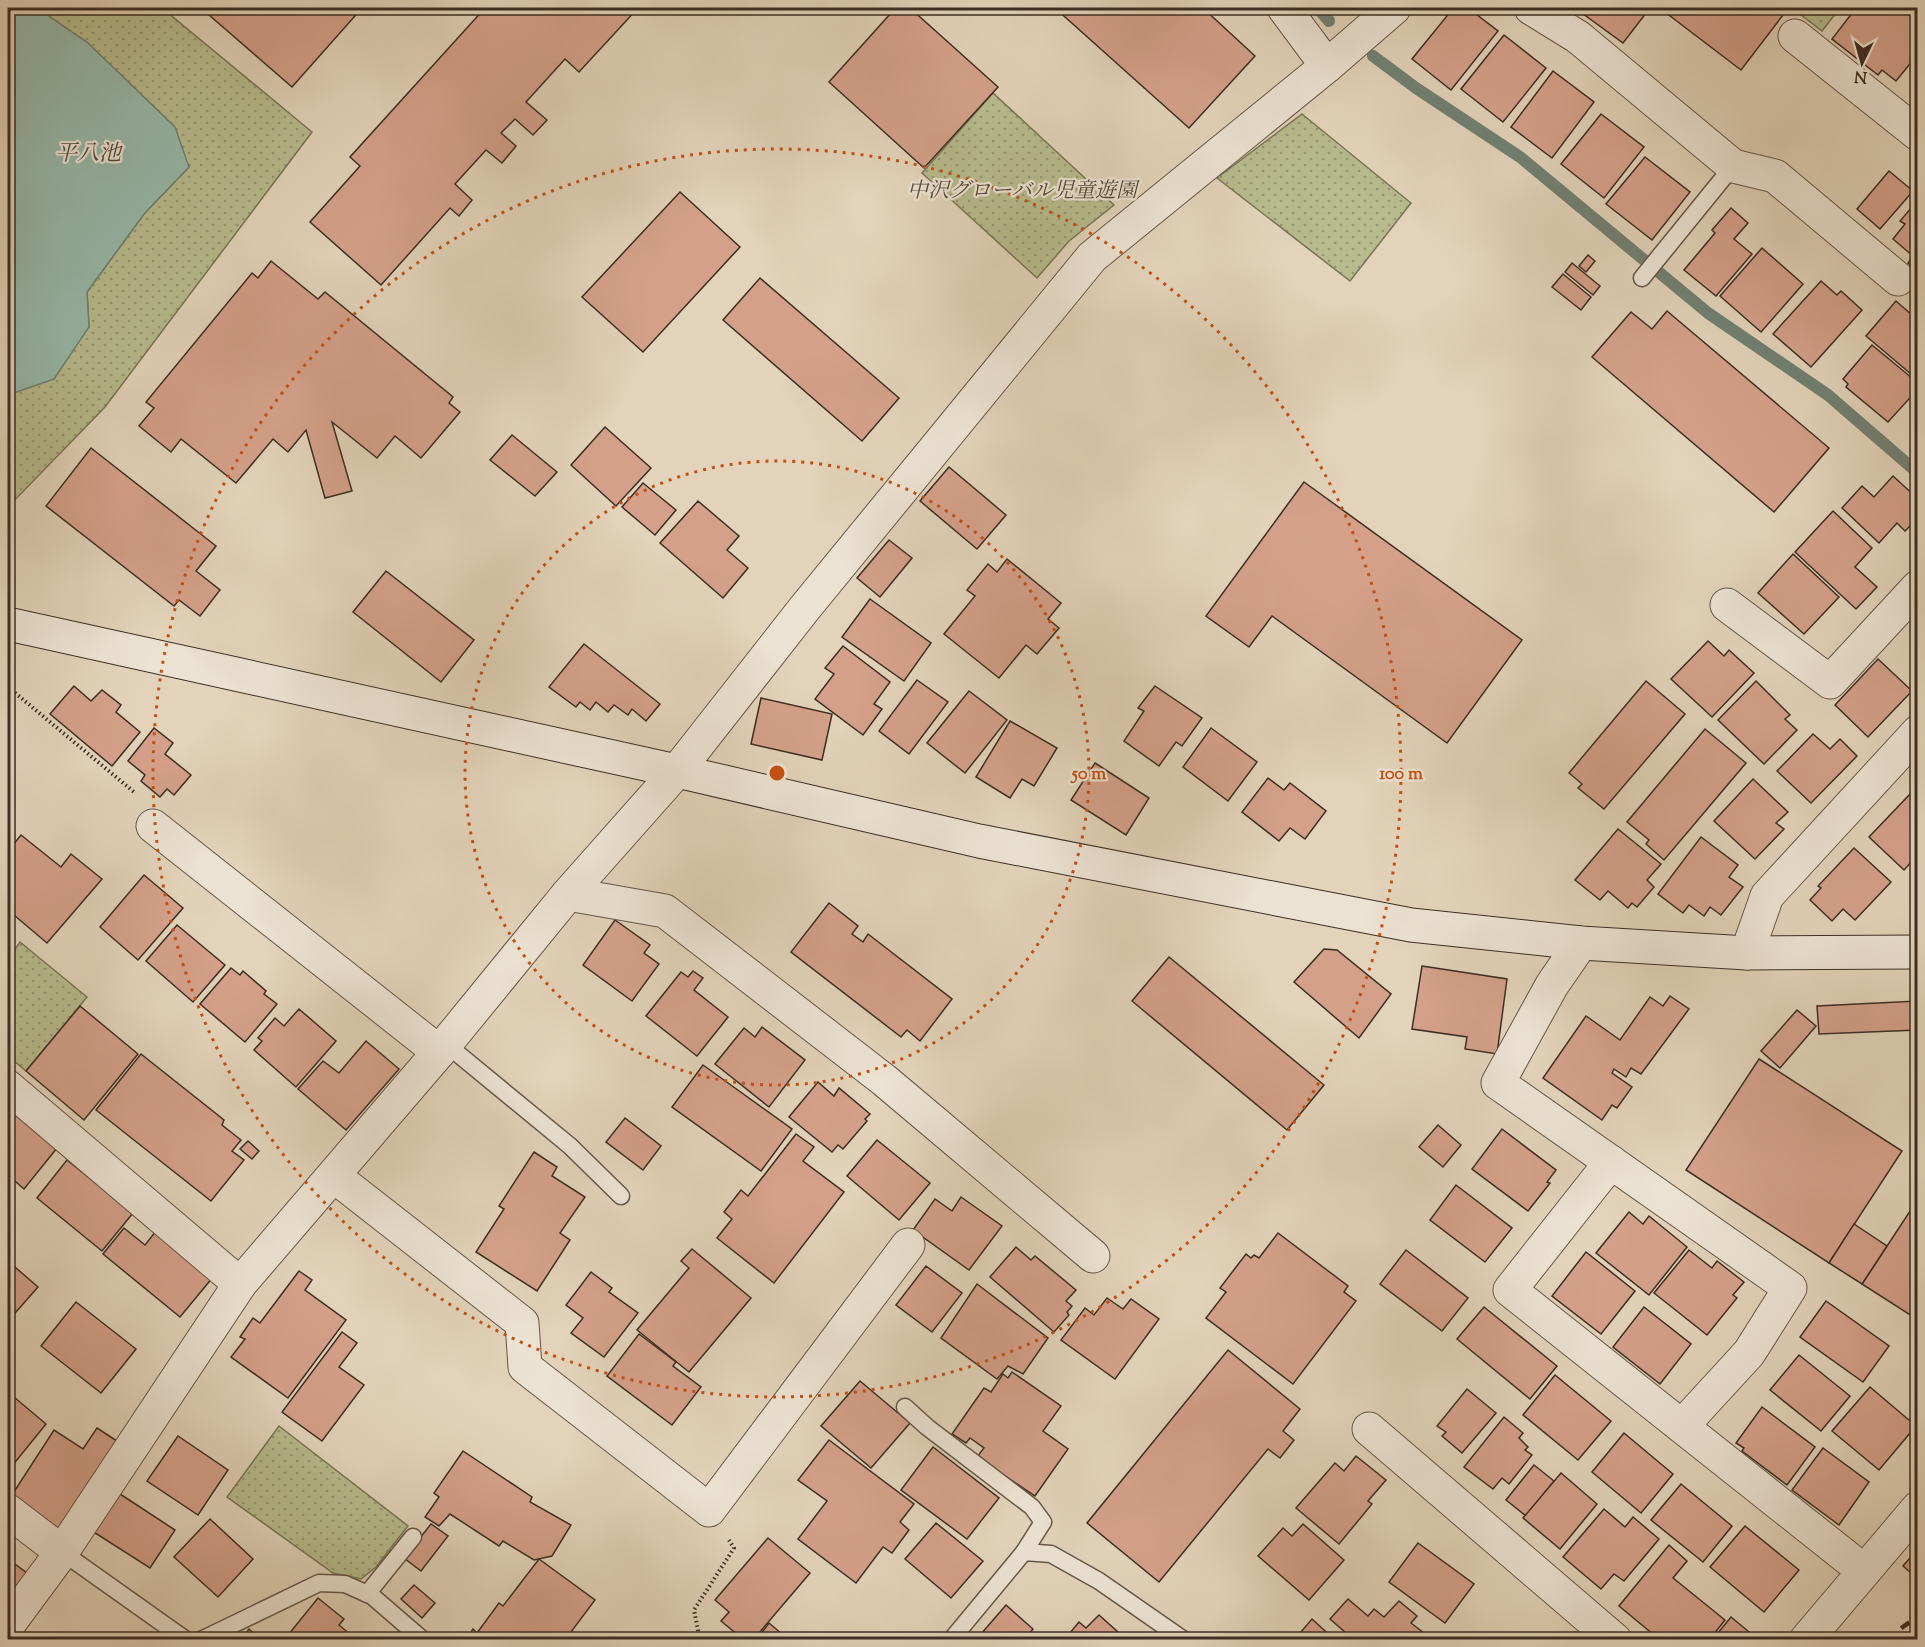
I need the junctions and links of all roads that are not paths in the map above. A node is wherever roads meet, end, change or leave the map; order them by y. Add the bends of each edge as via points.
1 (1284, 8) edge
2 (1394, 8) edge
3 (1531, 8) edge
4 (1795, 36) dead end
5 (1327, 66) junction
6 (1917, 134) edge
7 (1733, 166) junction
8 (1642, 278) dead end
9 (1898, 279) dead end
10 (1915, 596) edge
11 (1727, 605) dead end
12 (8, 624) edge
13 (1917, 732) edge
14 (678, 771) junction
15 (153, 826) road end
16 (568, 894) junction
17 (1581, 943) junction
18 (1917, 952) edge
19 (1747, 953) junction
20 (443, 1048) junction
21 (8, 1087) edge
22 (1611, 1162) junction
23 (334, 1176) junction
24 (621, 1196) dead end
25 (908, 1245) dead end
26 (1093, 1256) dead end
27 (240, 1284) junction
28 (905, 1407) dead end
29 (1682, 1426) junction
30 (1369, 1429) dead end
31 (1917, 1508) edge
32 (8, 1511) edge
33 (413, 1537) dead end
34 (62, 1552) junction
35 (1024, 1552) junction
36 (1864, 1571) junction
37 (367, 1594) junction
38 (8, 1625) edge
39 (186, 1640) edge
40 (201, 1640) edge
41 (423, 1640) edge
42 (951, 1640) edge
43 (1184, 1640) edge
44 (1615, 1640) edge
45 (1806, 1640) edge

1 - 5 street
2 - 5 street
3 - 7 street via 1578,38
4 - 6 street
5 - 14 street via 1092,257 804,609
7 - 8 lane
7 - 9 street via 1775,176
10 - 11 street via 1830,682
12 - 14 street
13 - 19 street via 1767,896
14 - 16 street
14 - 17 street via 979,842 1202,887 1411,925
15 - 20 street
16 - 20 street
16 - 26 street via 665,911 884,1080
17 - 19 street
17 - 22 street via 1552,985 1498,1083
18 - 19 street
20 - 23 street
20 - 24 lane via 570,1146
21 - 27 street
22 - 29 street via 1510,1290
22 - 29 street via 1790,1288 1749,1353
23 - 25 street via 522,1323 525,1366 709,1510
23 - 27 street
27 - 34 street
28 - 35 lane via 1032,1507 1043,1522
29 - 36 street
30 - 44 street
31 - 36 street
32 - 34 street
33 - 37 lane
34 - 38 street
34 - 39 lane
35 - 42 lane
35 - 43 lane via 1051,1554 1099,1581
36 - 45 street
37 - 40 lane via 345,1584 319,1583
37 - 41 lane

